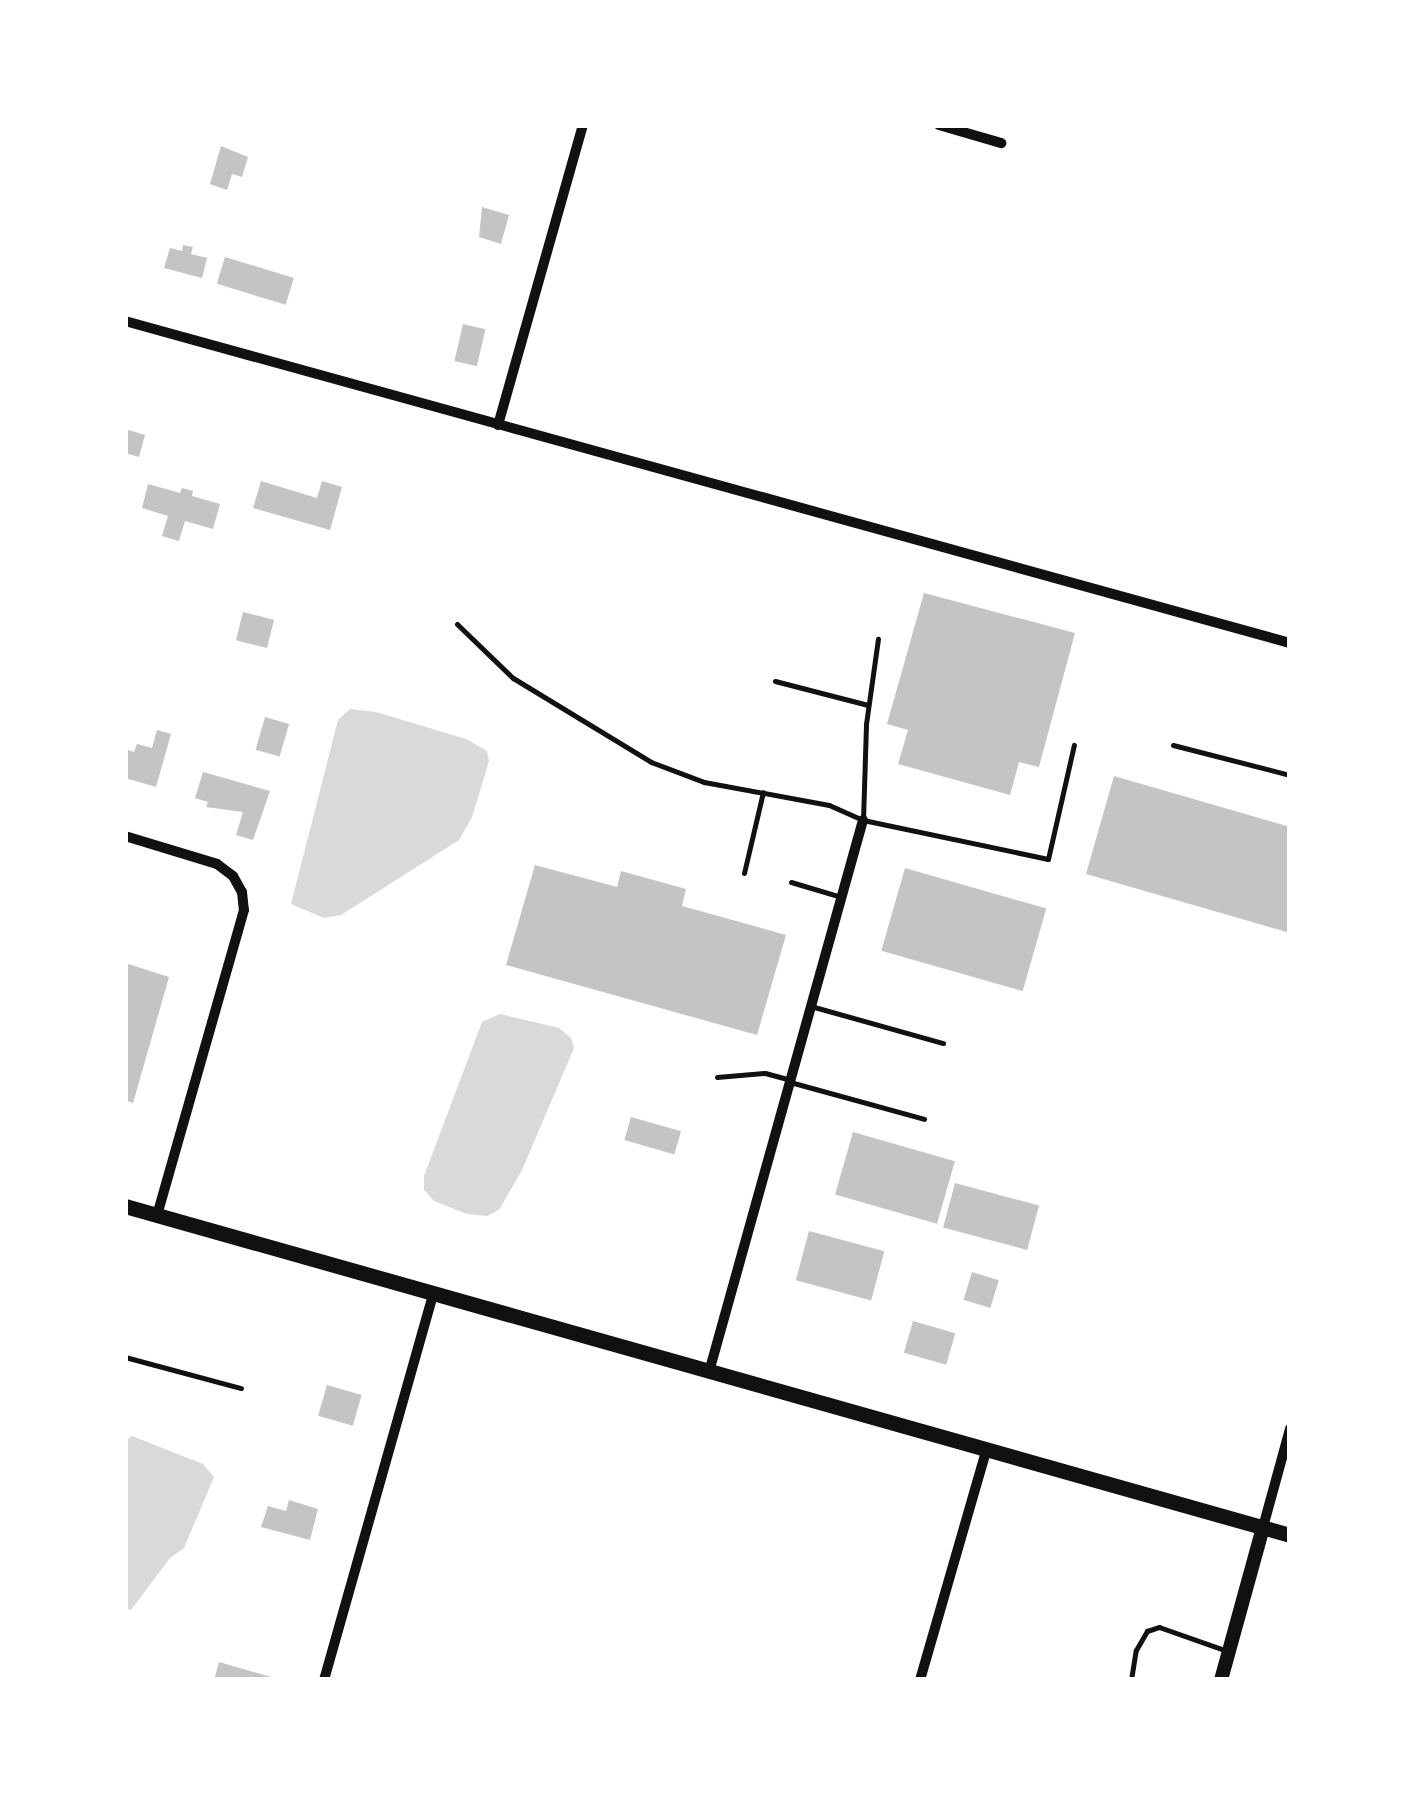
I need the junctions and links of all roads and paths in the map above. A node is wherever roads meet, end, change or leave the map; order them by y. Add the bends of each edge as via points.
1 (584, 125) edge
2 (939, 125) edge
3 (1001, 143) dead end
4 (125, 321) edge
5 (498, 425) junction
6 (456, 624) dead end
7 (878, 639) dead end
8 (1290, 643) edge
9 (776, 681) dead end
10 (868, 705) junction
11 (1074, 744) dead end
12 (1173, 745) dead end
13 (1290, 774) edge
14 (763, 792) junction
15 (863, 820) junction
16 (125, 836) edge
17 (744, 872) dead end
18 (791, 882) dead end
19 (841, 898) junction
20 (811, 1006) junction
21 (943, 1044) dead end
22 (716, 1076) dead end
23 (790, 1081) junction
24 (924, 1119) dead end
25 (125, 1206) edge
26 (156, 1215) junction
27 (433, 1294) junction
28 (125, 1358) edge
29 (710, 1372) junction
30 (241, 1388) dead end
31 (1290, 1429) edge
32 (986, 1451) junction
33 (1263, 1527) junction
34 (1290, 1535) edge
35 (1230, 1652) junction
36 (324, 1680) edge
37 (920, 1680) edge
38 (1131, 1680) edge
39 (1221, 1680) edge

1 - 5 street
2 - 3 street
4 - 5 street
5 - 8 street
6 - 14 lane via 513,678 651,762 704,782
7 - 10 lane
9 - 10 lane
10 - 15 lane
11 - 15 lane via 1048,859
12 - 13 lane
14 - 15 lane via 829,805
14 - 17 lane
15 - 19 street
16 - 26 street via 217,864 234,876 244,910
18 - 19 lane
19 - 20 street
20 - 21 lane
20 - 23 street
22 - 23 lane via 765,1073
23 - 24 lane
23 - 29 street
25 - 26 main road
26 - 27 main road
27 - 29 main road
27 - 36 street
28 - 30 lane
29 - 32 main road
31 - 33 street
32 - 33 main road
32 - 37 street
33 - 34 main road
33 - 35 street
35 - 38 lane via 1159,1627 1147,1631 1136,1650
35 - 39 street

